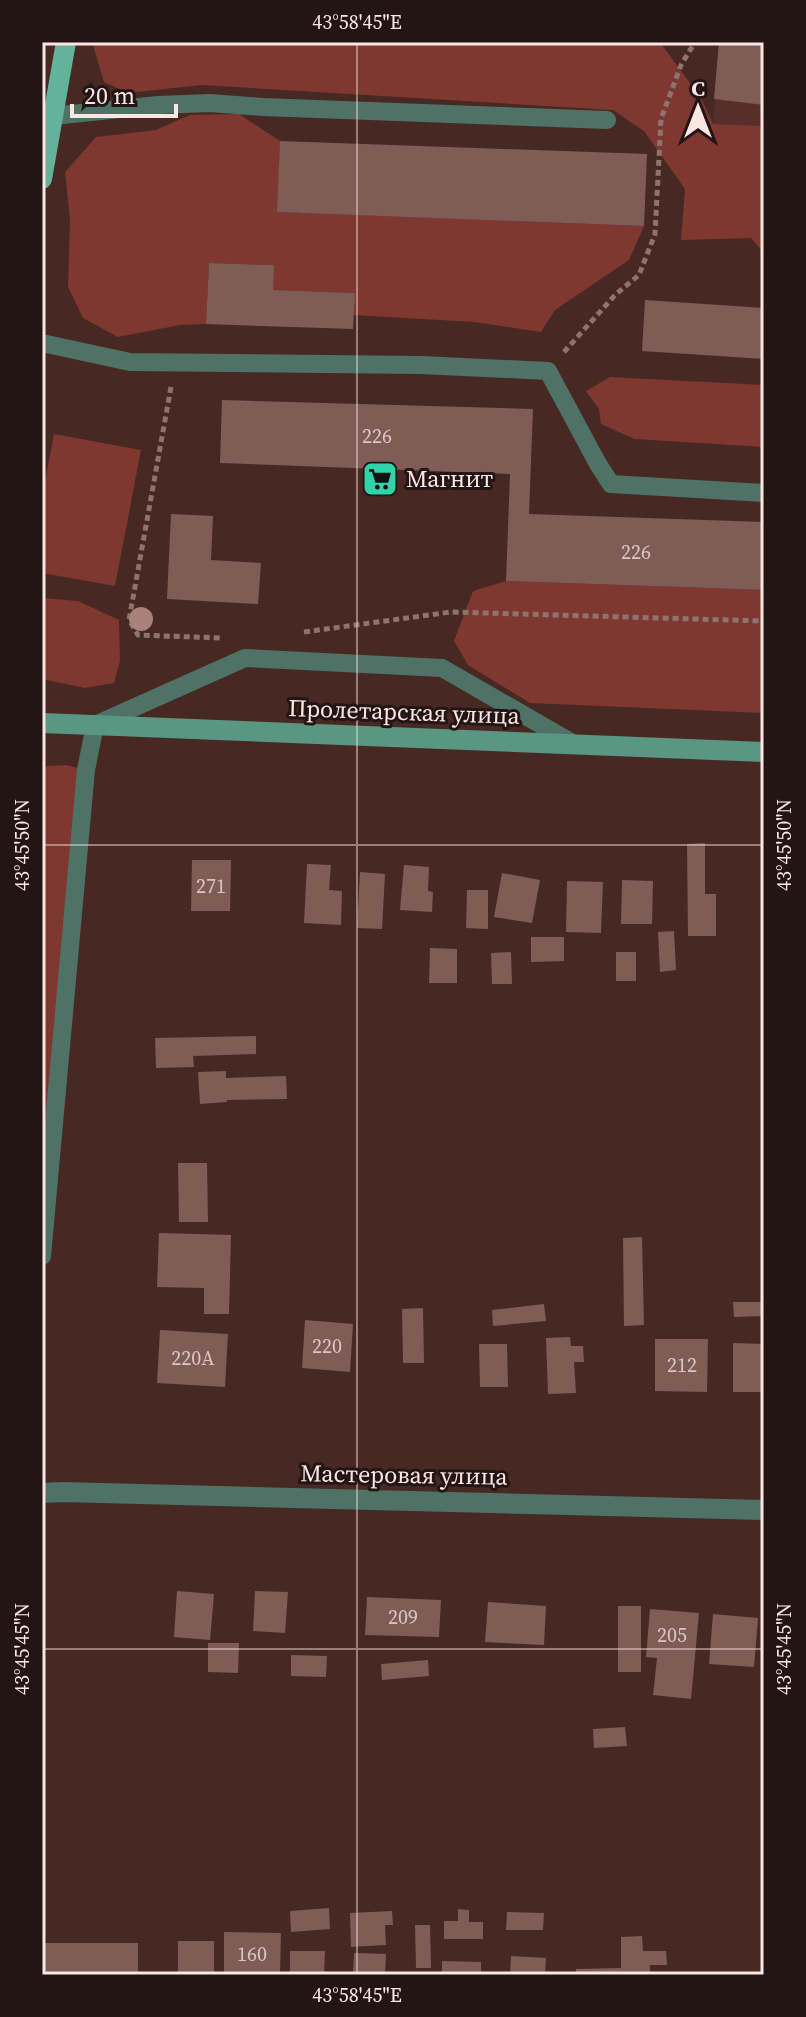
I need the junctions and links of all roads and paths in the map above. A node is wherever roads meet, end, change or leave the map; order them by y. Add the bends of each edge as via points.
1 (66, 42) edge
2 (695, 42) edge
3 (53, 116) junction
4 (607, 120) dead end
5 (42, 179) edge
6 (42, 343) edge
7 (176, 362) junction
8 (548, 371) junction
9 (764, 493) edge
10 (764, 621) edge
11 (299, 633) dead end
12 (225, 638) dead end
13 (42, 723) edge
14 (95, 725) junction
15 (576, 745) junction
16 (764, 752) edge
17 (42, 1256) edge
18 (42, 1493) edge
19 (764, 1510) edge

1 - 3 main road
2 - 8 path via 661,119 655,234 639,275
3 - 4 lane via 210,103
3 - 5 main road
6 - 7 lane via 130,362
7 - 8 lane
7 - 12 path via 129,620 138,635
8 - 9 lane via 611,484
10 - 11 path via 451,612
13 - 14 street, Пролетарская улица
14 - 15 street, Пролетарская улица
14 - 15 lane via 245,658 442,668
14 - 17 lane via 86,770
15 - 16 street, Пролетарская улица
18 - 19 street, Мастеровая улица

